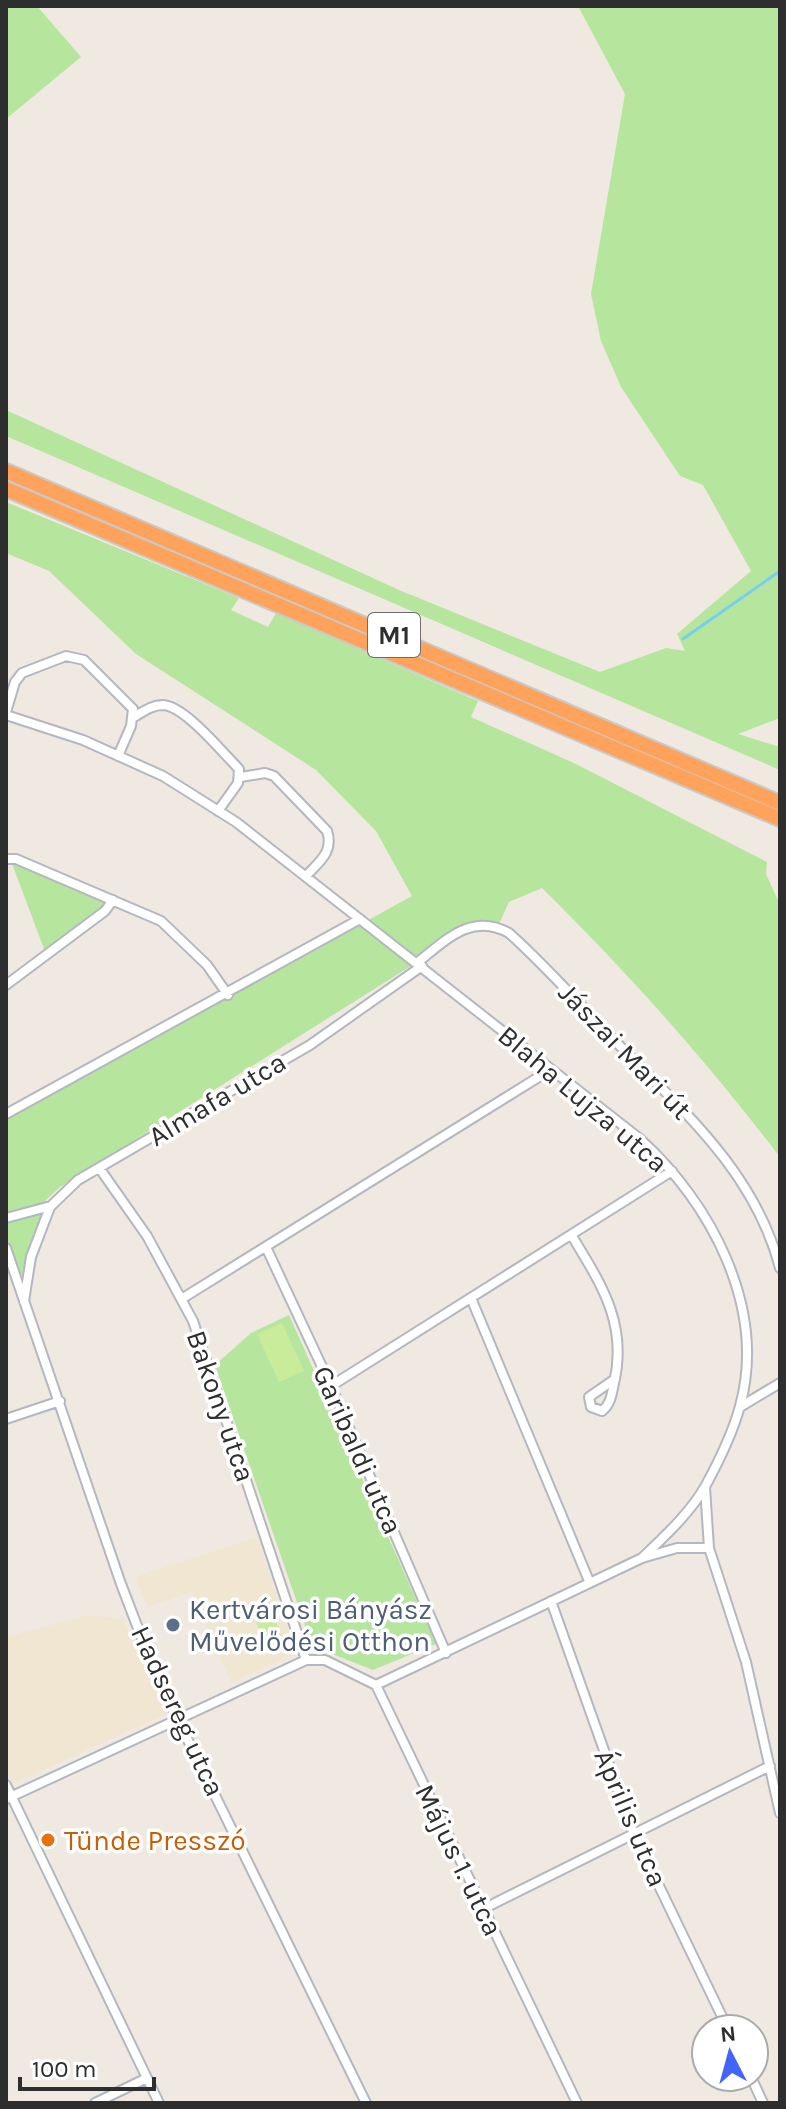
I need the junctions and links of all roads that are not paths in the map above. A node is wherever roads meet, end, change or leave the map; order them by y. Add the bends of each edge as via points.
1 (6, 471) edge
2 (6, 489) edge
3 (6, 714) edge
4 (134, 717) junction
5 (118, 756) junction
6 (241, 777) junction
7 (780, 803) edge
8 (218, 811) junction
9 (780, 819) edge
10 (6, 859) edge
11 (306, 876) junction
12 (113, 900) junction
13 (360, 919) junction
14 (420, 964) junction
15 (6, 985) edge
16 (228, 995) junction
17 (550, 1070) junction
18 (6, 1114) edge
19 (100, 1169) junction
20 (672, 1171) junction
21 (51, 1206) junction
22 (6, 1218) edge
23 (572, 1236) junction
24 (266, 1247) junction
25 (6, 1248) edge
26 (780, 1268) edge
27 (183, 1298) junction
28 (471, 1298) junction
29 (24, 1305) junction
30 (615, 1379) dead end
31 (780, 1383) edge
32 (331, 1386) junction
33 (60, 1401) junction
34 (740, 1407) junction
35 (6, 1419) edge
36 (705, 1487) junction
37 (709, 1548) junction
38 (642, 1558) junction
39 (589, 1581) junction
40 (551, 1601) junction
41 (446, 1653) junction
42 (306, 1660) junction
43 (376, 1685) junction
44 (178, 1718) junction
45 (770, 1766) junction
46 (6, 1785) edge
47 (9, 1798) edge
48 (780, 1813) edge
49 (633, 1832) junction
50 (483, 1909) junction
51 (720, 2013) edge
52 (147, 2078) junction
53 (95, 2103) edge
54 (159, 2103) edge
55 (366, 2103) edge
56 (577, 2103) edge

1 - 7 highway, M1
2 - 9 highway, M1
3 - 4 street via 22,673 66,656 84,660 103,676 133,709
3 - 5 street, Blaha Lujza utca
4 - 5 street
4 - 6 street via 152,707 179,710
5 - 8 street, Blaha Lujza utca via 163,776
6 - 8 street
6 - 11 street via 274,776 327,831 328,851
8 - 11 street, Blaha Lujza utca
10 - 12 street
11 - 13 street, Blaha Lujza utca
12 - 15 street
12 - 16 street via 161,921 207,965
13 - 14 street, Blaha Lujza utca
13 - 16 street
14 - 17 street, Blaha Lujza utca
14 - 19 street, Almafa utca via 310,1045
14 - 26 street, Jászai Mari út via 468,926 487,924 509,933 719,1147 758,1207
16 - 18 street
17 - 20 street, Blaha Lujza utca via 640,1139
17 - 24 street
19 - 21 street, Almafa utca via 78,1180
19 - 27 street, Bakony utca
20 - 23 street
20 - 34 street, Blaha Lujza utca via 713,1231 738,1294 745,1360
21 - 22 street, Almafa utca
21 - 29 street, Hadsereg utca via 31,1257
23 - 28 street
23 - 30 street via 613,1311 620,1342
24 - 27 street
24 - 32 street, Garibaldi utca
25 - 29 street, Hadsereg utca
27 - 42 street, Bakony utca
28 - 32 street
28 - 39 street
29 - 33 street, Hadsereg utca
31 - 34 street
32 - 41 street, Garibaldi utca
33 - 35 street
33 - 44 street, Hadsereg utca via 121,1584
34 - 36 street, Blaha Lujza utca
36 - 37 street
36 - 38 street, Blaha Lujza utca
37 - 38 street, Blaha Lujza utca via 677,1548
37 - 45 street via 746,1662
38 - 39 street, Blaha Lujza utca
39 - 40 street, Blaha Lujza utca
40 - 41 street, Blaha Lujza utca
40 - 49 street, Április utca
41 - 43 street, Blaha Lujza utca
42 - 43 street via 325,1660
42 - 44 street
43 - 50 street, Május 1. utca
44 - 47 street
44 - 55 street, Hadsereg utca
45 - 48 street
45 - 49 street
46 - 47 street
47 - 52 street
49 - 50 street
49 - 51 street, Április utca
50 - 56 street, Május 1. utca
52 - 53 street
52 - 54 street

